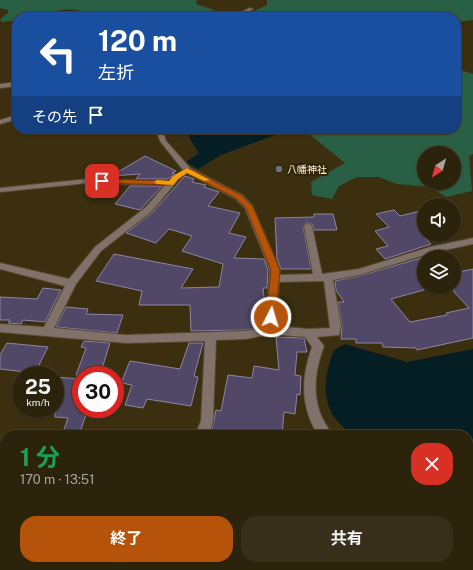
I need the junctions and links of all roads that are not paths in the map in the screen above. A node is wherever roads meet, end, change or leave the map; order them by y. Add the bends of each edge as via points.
1 (251, 9) dead end
2 (244, 12) edge
3 (12, 85) edge
4 (0, 86) edge
5 (12, 118) edge
6 (0, 122) edge
7 (161, 134) edge
8 (187, 170) junction
9 (171, 183) junction
10 (0, 190) edge
11 (308, 226) dead end
12 (473, 240) edge
13 (0, 266) edge
14 (323, 277) junction
15 (275, 279) junction
16 (72, 282) junction
17 (0, 328) edge
18 (270, 330) junction
19 (46, 332) junction
20 (308, 333) junction
21 (211, 337) junction
22 (204, 430) edge
23 (322, 430) edge

1 - 2 street
3 - 4 street
5 - 6 street
7 - 8 street via 163,141
8 - 9 street
8 - 15 street via 239,197 249,207 275,270
9 - 10 street via 88,181
9 - 16 street via 149,209 98,249
11 - 14 street
12 - 14 street via 359,272
13 - 16 street via 66,284
14 - 15 street
14 - 20 street via 336,326 335,332
15 - 18 street
16 - 19 street
17 - 19 street
18 - 20 street
18 - 21 street via 246,335
19 - 21 street via 126,339
20 - 23 street via 318,346 307,385 311,408
21 - 22 street via 207,421

